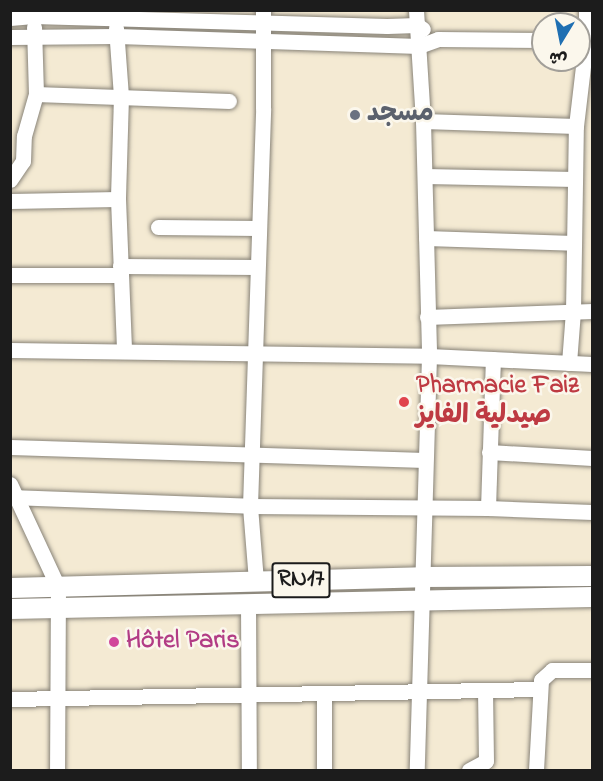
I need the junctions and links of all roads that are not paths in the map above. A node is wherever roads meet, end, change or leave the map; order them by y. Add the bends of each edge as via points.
1 (33, 13) edge
2 (168, 15) edge
3 (263, 17) edge
4 (10, 18) edge
5 (417, 18) edge
6 (116, 19) junction
7 (35, 36) junction
8 (117, 36) junction
9 (10, 37) edge
10 (168, 39) junction
11 (438, 39) junction
12 (263, 40) junction
13 (531, 40) edge
14 (419, 46) junction
15 (582, 72) edge
16 (36, 94) junction
17 (121, 96) junction
18 (229, 101) dead end
19 (423, 121) junction
20 (576, 126) junction
21 (424, 176) junction
22 (574, 179) junction
23 (10, 180) edge
24 (118, 200) junction
25 (10, 201) edge
26 (158, 227) dead end
27 (258, 228) junction
28 (426, 238) junction
29 (573, 243) junction
30 (257, 267) junction
31 (120, 270) junction
32 (10, 275) edge
33 (573, 311) junction
34 (592, 311) edge
35 (428, 317) junction
36 (10, 350) edge
37 (124, 351) junction
38 (254, 353) junction
39 (429, 356) junction
40 (493, 359) junction
41 (569, 363) junction
42 (592, 364) edge
43 (10, 447) edge
44 (489, 452) junction
45 (251, 453) junction
46 (592, 458) edge
47 (425, 460) junction
48 (13, 492) edge
49 (250, 506) junction
50 (423, 508) junction
51 (488, 508) junction
52 (592, 512) edge
53 (592, 576) edge
54 (422, 577) junction
55 (256, 581) junction
56 (58, 587) junction
57 (10, 588) edge
58 (592, 597) edge
59 (422, 599) junction
60 (248, 602) junction
61 (58, 608) junction
62 (10, 609) edge
63 (592, 670) edge
64 (539, 689) junction
65 (485, 690) junction
66 (419, 691) junction
67 (324, 693) junction
68 (249, 694) junction
69 (57, 698) junction
70 (10, 699) edge
71 (57, 771) edge
72 (249, 771) edge
73 (324, 771) edge
74 (417, 771) edge
75 (469, 771) edge
76 (536, 771) edge

1 - 4 street
1 - 6 street
1 - 7 street
2 - 3 street
2 - 6 street
2 - 10 street
3 - 5 street
3 - 12 street
5 - 11 street
5 - 14 street
6 - 8 street
7 - 8 street
7 - 9 street
7 - 16 street
8 - 10 street
8 - 17 street
10 - 12 street
11 - 13 street
11 - 14 street
12 - 14 street
12 - 27 street
14 - 19 street
15 - 20 street
16 - 17 street
16 - 23 street via 24,136 23,161
17 - 18 street
17 - 24 street
19 - 20 street
19 - 21 street
20 - 22 street
21 - 22 street
21 - 28 street
22 - 29 street
24 - 25 street
24 - 31 street
26 - 27 street
27 - 30 street
28 - 29 street
28 - 35 street
29 - 33 street
30 - 31 street
30 - 38 street
31 - 32 street
31 - 37 street
33 - 34 street
33 - 35 street
33 - 41 street
35 - 39 street
36 - 37 street
37 - 38 street
38 - 39 street
38 - 45 street
39 - 40 street
39 - 47 street
40 - 41 street
40 - 44 street
41 - 42 street
43 - 45 street
44 - 46 street
44 - 51 street
45 - 47 street
45 - 49 street
47 - 50 street
48 - 49 street
48 - 56 street
49 - 50 street
49 - 55 street
50 - 51 street
50 - 54 street
51 - 52 street
53 - 54 main road, RN17
54 - 55 main road, RN17
54 - 59 street
55 - 56 main road, RN17
56 - 57 main road, RN17
56 - 61 street
58 - 59 main road, RN17
59 - 60 main road, RN17
59 - 66 street
60 - 61 main road, RN17
60 - 68 street
61 - 62 main road, RN17
61 - 69 street
63 - 64 street via 552,670 541,680
64 - 65 street
64 - 76 street
65 - 66 street
65 - 75 street via 486,761
66 - 67 street
66 - 74 street
67 - 68 street
67 - 73 street
68 - 69 street
68 - 72 street
69 - 70 street
69 - 71 street

